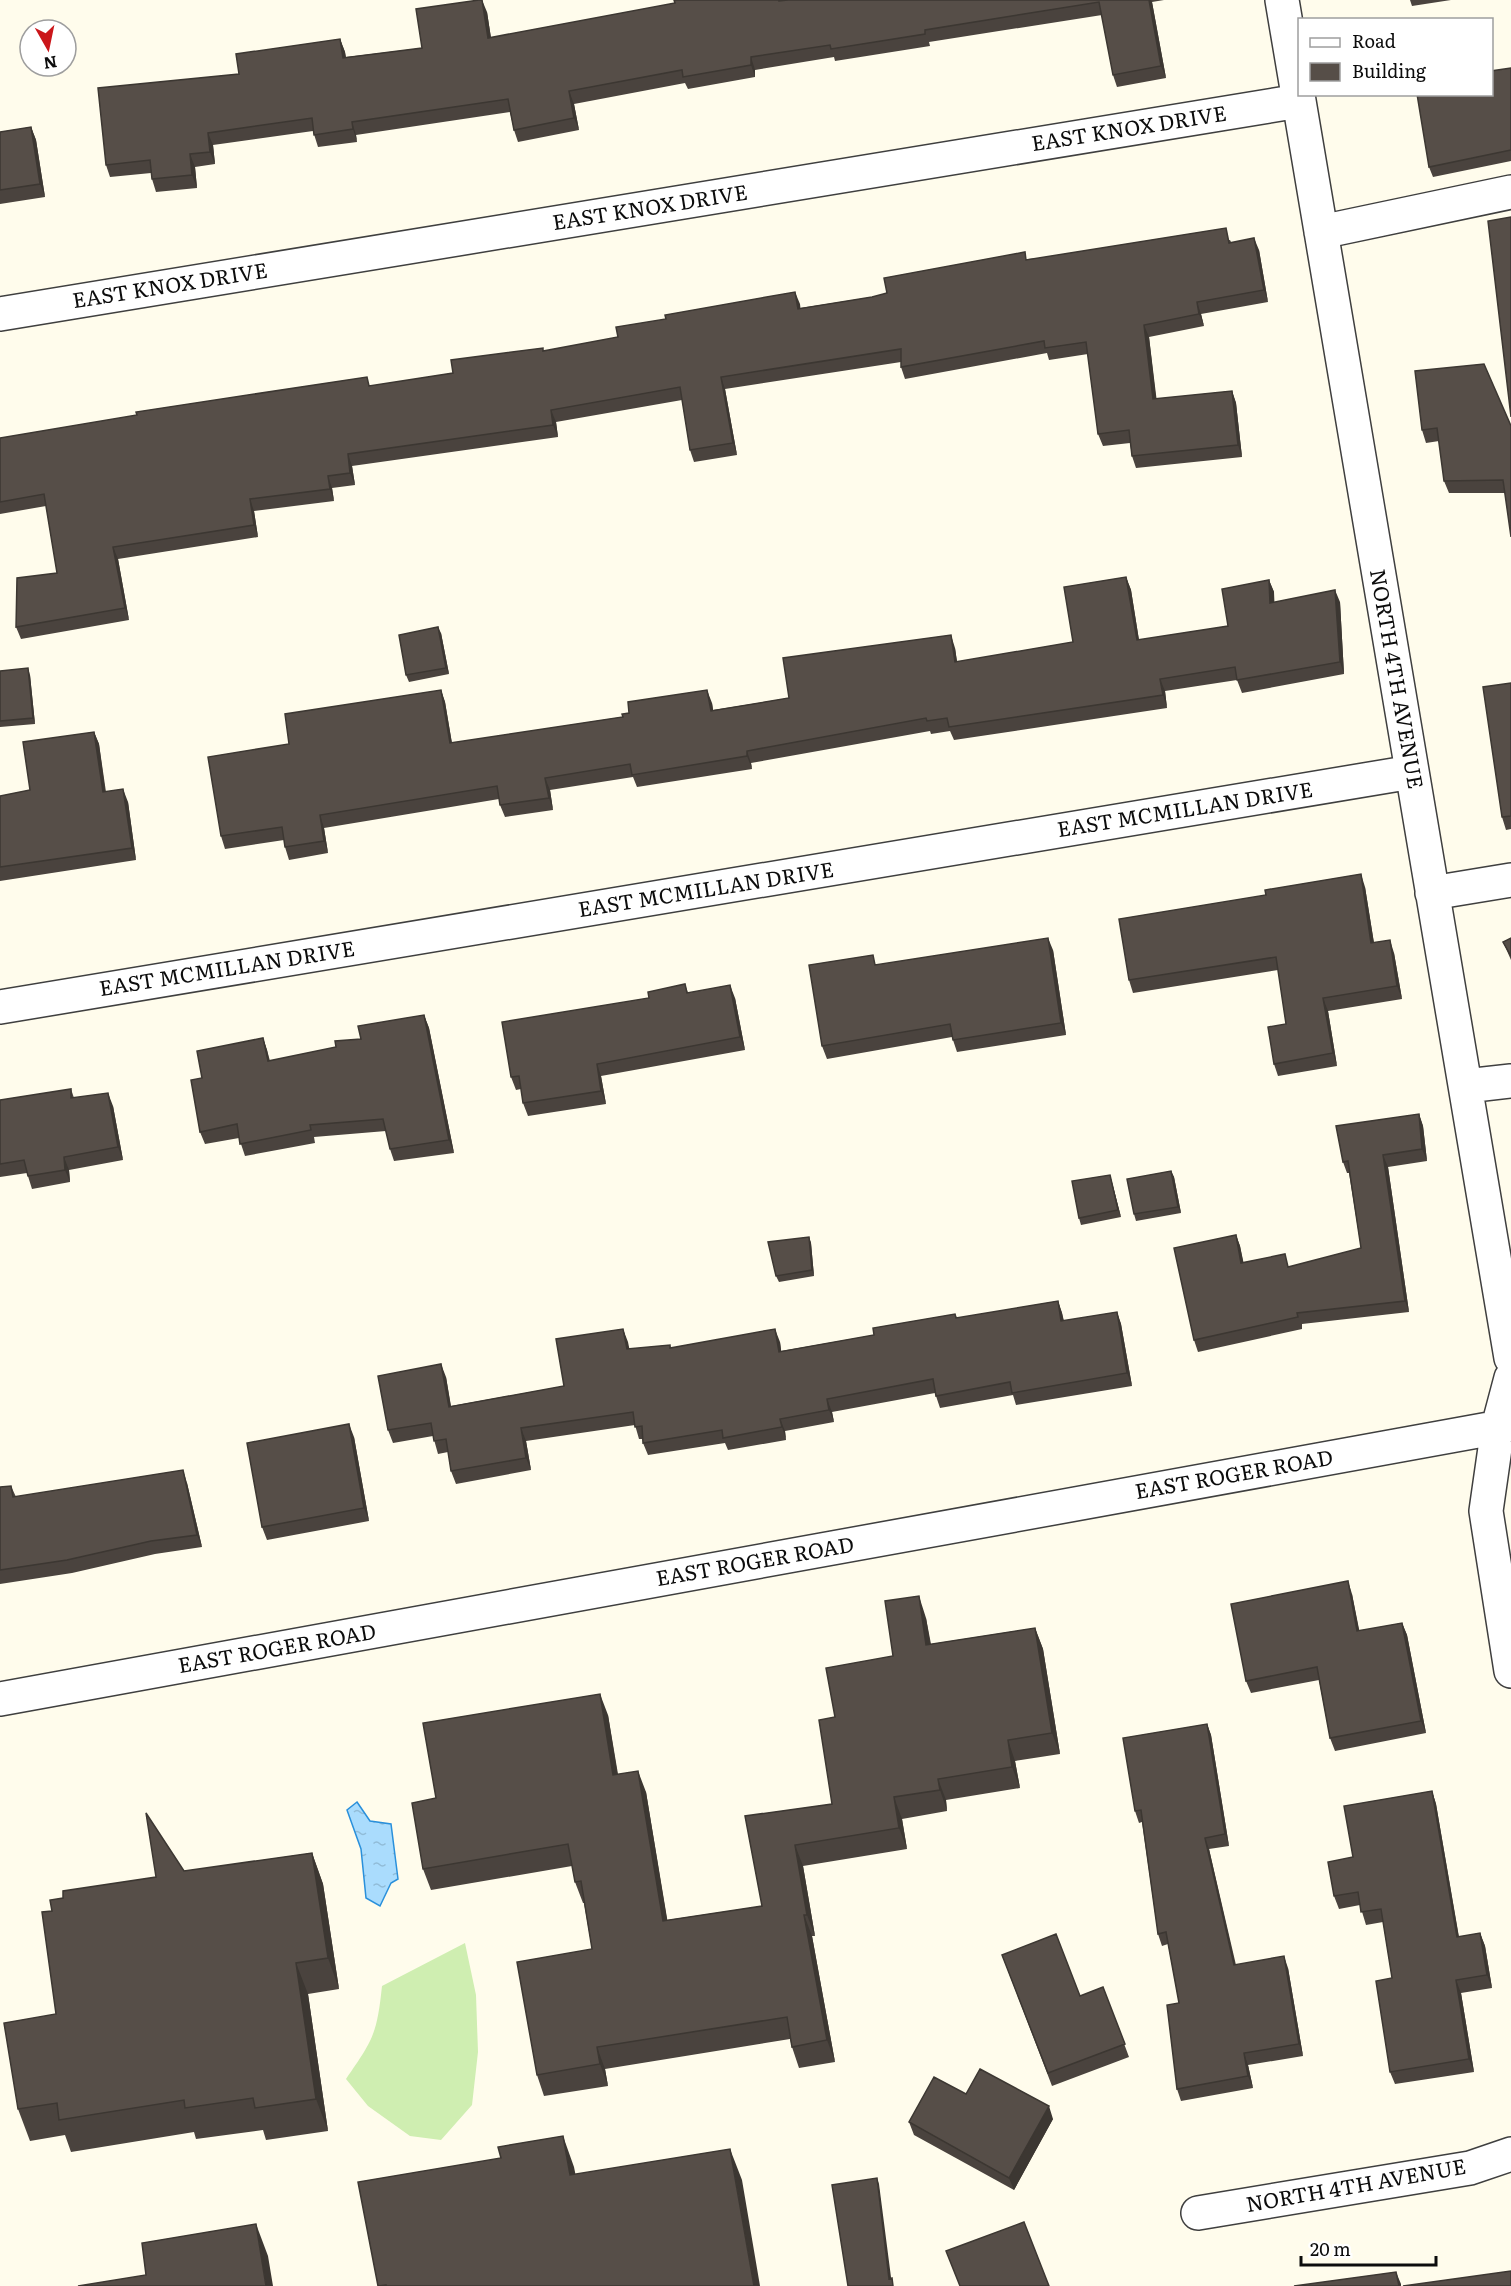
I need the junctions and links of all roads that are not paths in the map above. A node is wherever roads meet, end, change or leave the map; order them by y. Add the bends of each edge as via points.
1 (1282, 0) edge
2 (1298, 95) edge
3 (1298, 96) edge
4 (1299, 101) junction
5 (1511, 192) edge
6 (1321, 232) junction
7 (0, 314) edge
8 (1412, 772) junction
9 (1511, 880) edge
10 (1432, 893) junction
11 (0, 1007) edge
12 (1511, 1081) edge
13 (1466, 1086) junction
14 (1511, 1358) edge
15 (1511, 1378) edge
16 (1504, 1426) edge
17 (1511, 1671) edge
18 (0, 1699) edge
19 (1511, 2154) edge
20 (1198, 2213) dead end

1 - 2 street, NORTH 4TH AVENUE
3 - 4 street, NORTH 4TH AVENUE
4 - 6 street, NORTH 4TH AVENUE
4 - 7 street, EAST KNOX DRIVE
5 - 6 street
6 - 8 street, NORTH 4TH AVENUE
8 - 10 street, NORTH 4TH AVENUE
8 - 11 street, EAST MCMILLAN DRIVE
9 - 10 street
10 - 13 street, NORTH 4TH AVENUE
12 - 13 street
13 - 14 street, NORTH 4TH AVENUE
15 - 16 street
16 - 17 street via 1486,1511
16 - 18 street, EAST ROGER ROAD
19 - 20 street, NORTH 4TH AVENUE via 1470,2168

